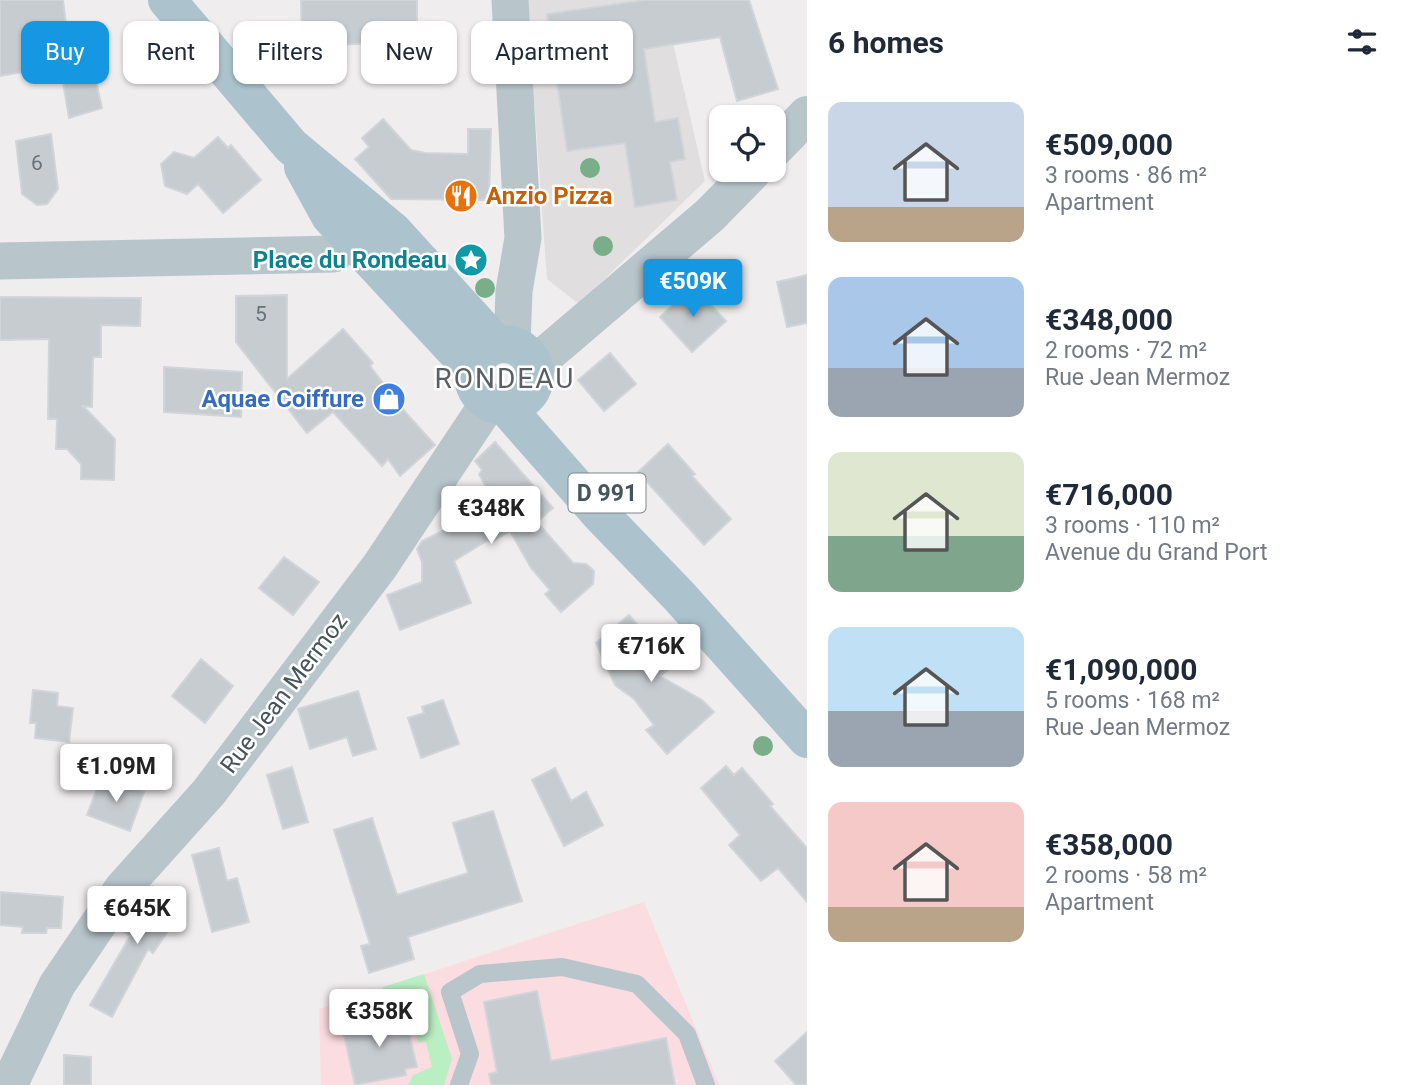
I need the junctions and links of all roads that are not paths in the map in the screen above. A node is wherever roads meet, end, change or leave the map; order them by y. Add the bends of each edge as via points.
1 (167, 0) edge
2 (510, 0) edge
3 (807, 115) edge
4 (786, 137) edge
5 (291, 146) junction
6 (742, 182) edge
7 (393, 231) junction
8 (351, 239) junction
9 (0, 261) edge
10 (508, 372) junction
11 (807, 739) edge
12 (9, 1085) edge
13 (459, 1085) edge
14 (706, 1085) edge

1 - 5 main road, D 991
2 - 10 street via 523,238
3 - 4 street
5 - 7 main road, D 991
5 - 8 main road, D 991 via 330,216
6 - 10 street via 581,324
7 - 8 lane
7 - 10 main road, D 991
8 - 9 street via 334,254
8 - 10 main road, D 991
10 - 11 main road, D 991 via 599,513
10 - 12 street, Rue Jean Mermoz via 364,587 209,792 122,889 57,985
13 - 14 lane via 470,1054 450,992 480,975 562,967 637,985 687,1034

